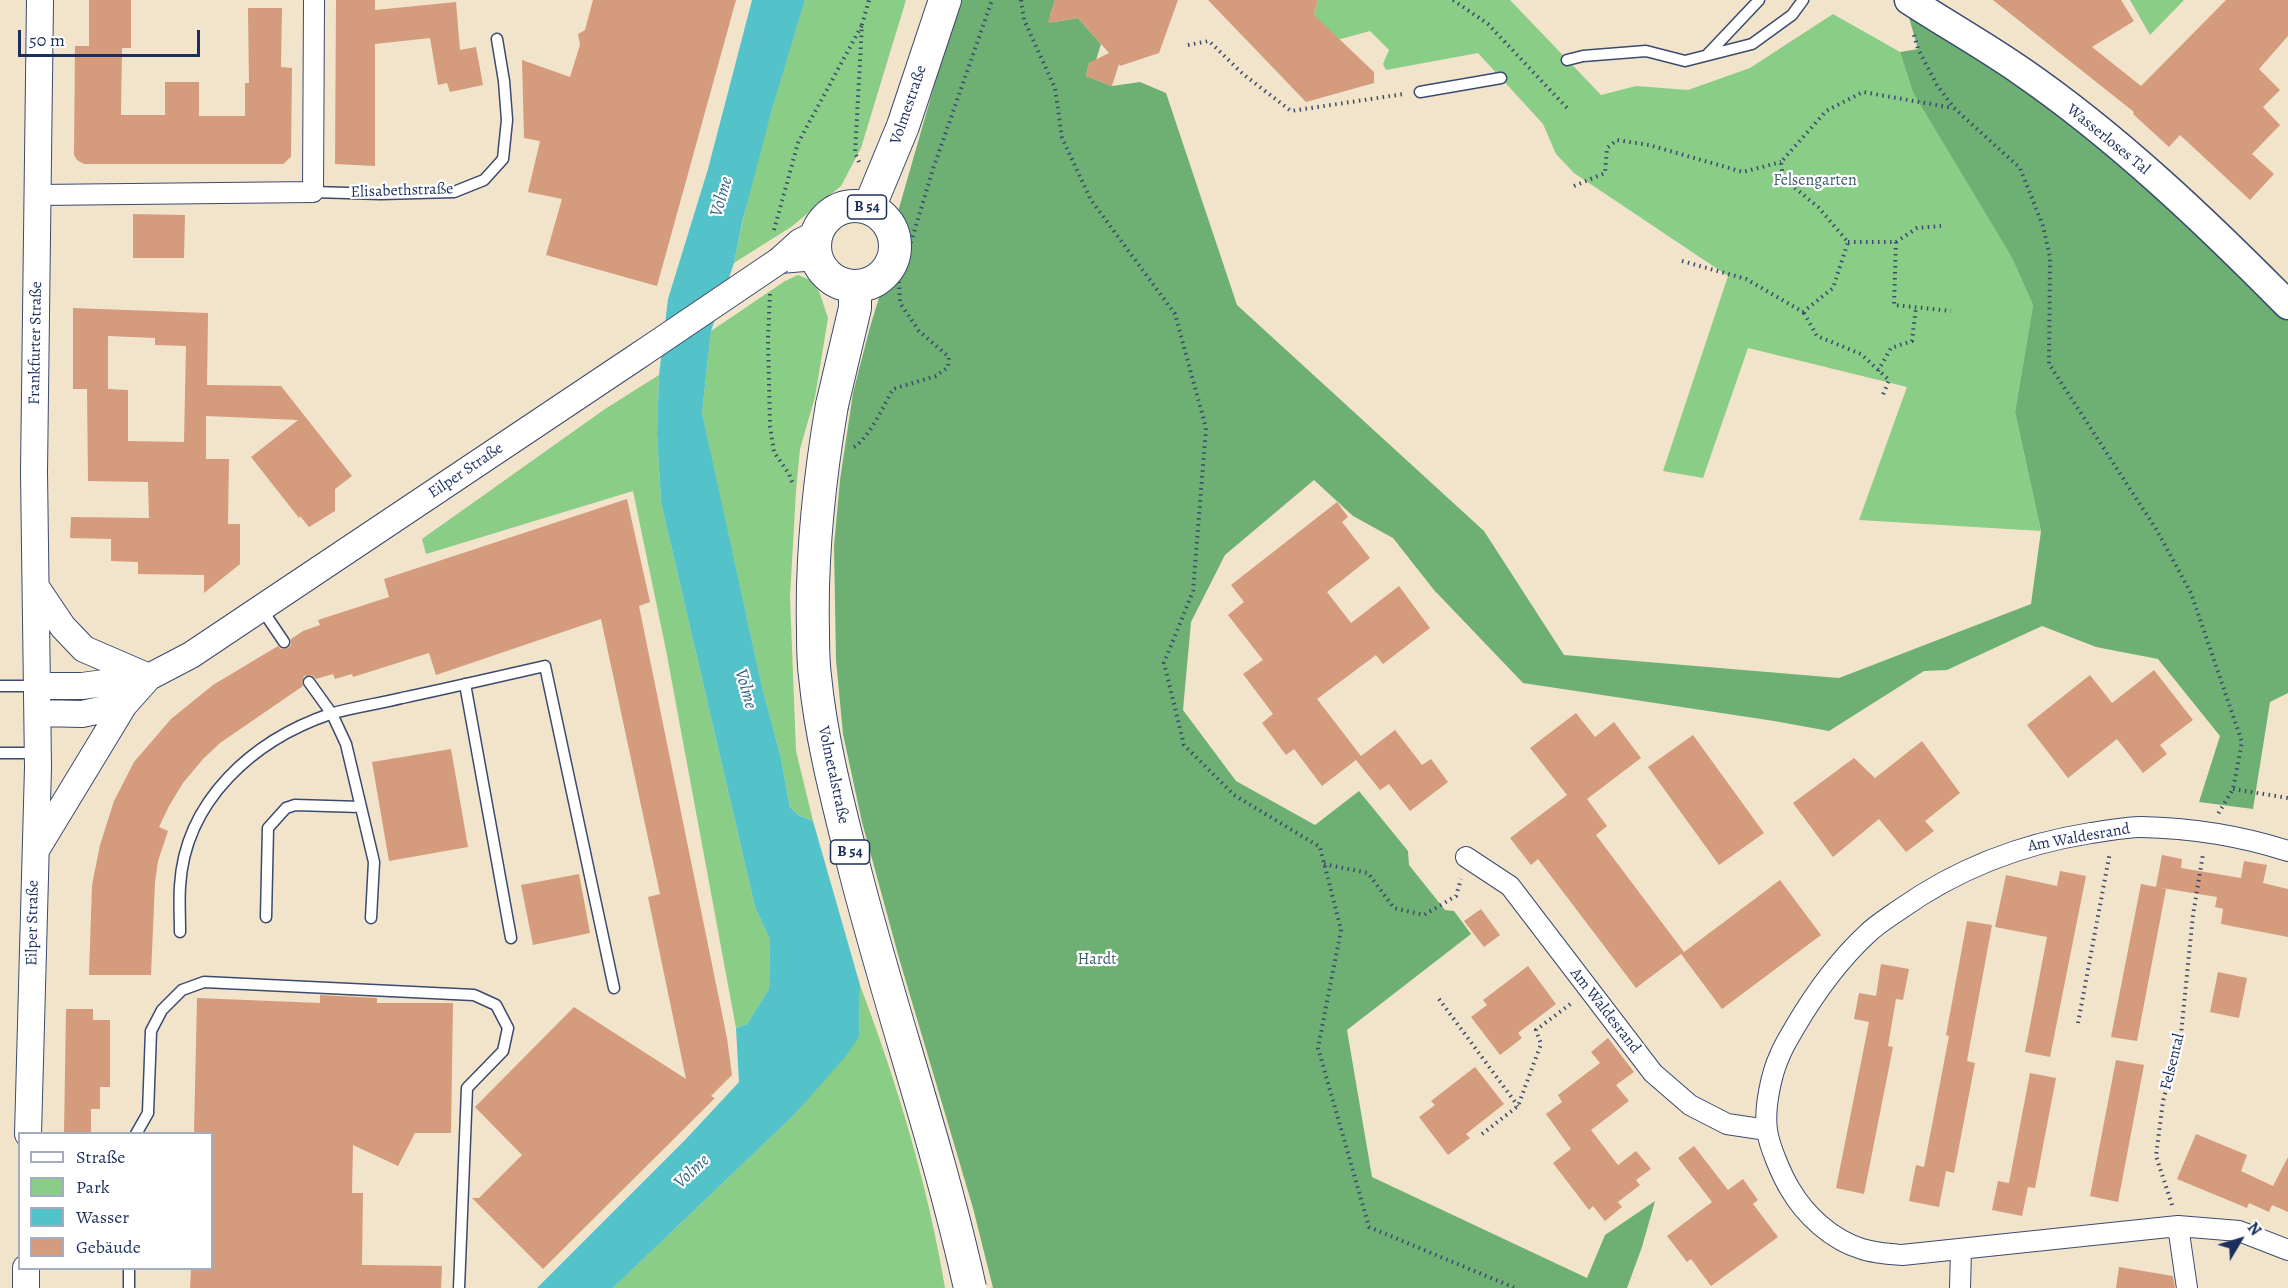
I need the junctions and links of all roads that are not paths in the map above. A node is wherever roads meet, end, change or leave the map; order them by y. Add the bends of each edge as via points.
1 (40, 0) edge
2 (314, 0) edge
3 (945, 0) edge
4 (1759, 0) edge
5 (1803, 0) edge
6 (1909, 0) edge
7 (497, 39) dead end
8 (1708, 54) junction
9 (1567, 60) dead end
10 (1501, 78) dead end
11 (1420, 92) road end
12 (313, 192) junction
13 (38, 195) junction
14 (870, 208) junction
15 (816, 246) junction
16 (855, 286) junction
17 (2288, 305) edge
18 (36, 587) junction
19 (261, 608) junction
20 (284, 642) dead end
21 (149, 677) junction
22 (309, 682) dead end
23 (465, 684) junction
24 (0, 686) edge
25 (38, 686) junction
26 (124, 705) junction
27 (38, 713) junction
28 (332, 714) junction
29 (0, 753) edge
30 (38, 753) junction
31 (361, 807) junction
32 (2288, 851) edge
33 (35, 852) junction
34 (1466, 857) road end
35 (266, 917) dead end
36 (371, 918) dead end
37 (180, 932) dead end
38 (511, 938) dead end
39 (614, 988) dead end
40 (1767, 1130) junction
41 (28, 1132) edge
42 (137, 1132) edge
43 (2178, 1226) junction
44 (1961, 1250) junction
45 (2288, 1250) edge
46 (26, 1270) edge
47 (129, 1270) edge
48 (26, 1288) edge
49 (129, 1288) edge
50 (459, 1288) edge
51 (970, 1288) edge
52 (1960, 1288) edge
53 (2187, 1288) edge

1 - 13 street, Frankfurter Straße
2 - 12 street
3 - 14 main road, Volmestraße / B 54 via 903,126
4 - 8 lane
5 - 8 lane via 1792,15 1752,44
6 - 17 main road, Wasserloses Tal via 2022,71 2104,135 2202,219
7 - 12 lane, Elisabethstraße via 507,120 503,159 484,180 454,192
8 - 9 lane via 1686,61 1646,51
10 - 11 lane
12 - 13 street, Elisabethstraße
13 - 18 street, Frankfurter Straße
14 - 15 main road, B 54 via 856,205 834,211 823,220
14 - 16 main road, B 54 via 888,223 894,236 894,258 877,280
15 - 16 main road via 822,270 831,279
15 - 19 street, Eilper Straße, bridge via 800,242 780,260
16 - 51 main road, Volmetalstraße / B 54, bridge via 855,308 819,479 812,598 814,675 829,764 856,874
18 - 21 street via 63,627 84,648
18 - 25 street, Frankfurter Straße
19 - 20 lane
19 - 21 street, Eilper Straße via 191,655
21 - 25 street, Eilper Straße via 82,686
21 - 26 street, Eilper Straße
22 - 28 lane
23 - 28 lane
23 - 38 lane
23 - 39 lane via 545,666
24 - 25 lane
25 - 27 street, Eilper Straße
26 - 27 street via 82,714
26 - 33 street, Eilper Straße
27 - 30 street, Eilper Straße
28 - 31 lane via 346,744
28 - 37 lane via 290,730 253,754 225,779 203,810 188,847 180,884
29 - 30 lane
30 - 33 street, Eilper Straße
31 - 35 lane via 295,805 286,808 268,828
31 - 36 lane via 374,862
32 - 40 street, Am Waldesrand via 2207,832 2139,827 2056,839 1988,861 1929,888 1869,932 1813,997 1779,1055 1769,1090
33 - 41 street, Eilper Straße
34 - 40 street, Am Waldesrand via 1510,886 1653,1073 1690,1105 1727,1124
40 - 44 street, Am Waldesrand via 1783,1178 1796,1199 1835,1237 1861,1249 1902,1255
42 - 50 lane via 148,1113 151,1030 162,1010 182,990 204,982 474,995 496,1005 508,1028 503,1051 467,1088
43 - 44 street, Am Waldesrand
43 - 45 street, Am Waldesrand via 2239,1231
43 - 53 street
44 - 52 street
46 - 48 street
47 - 49 lane

